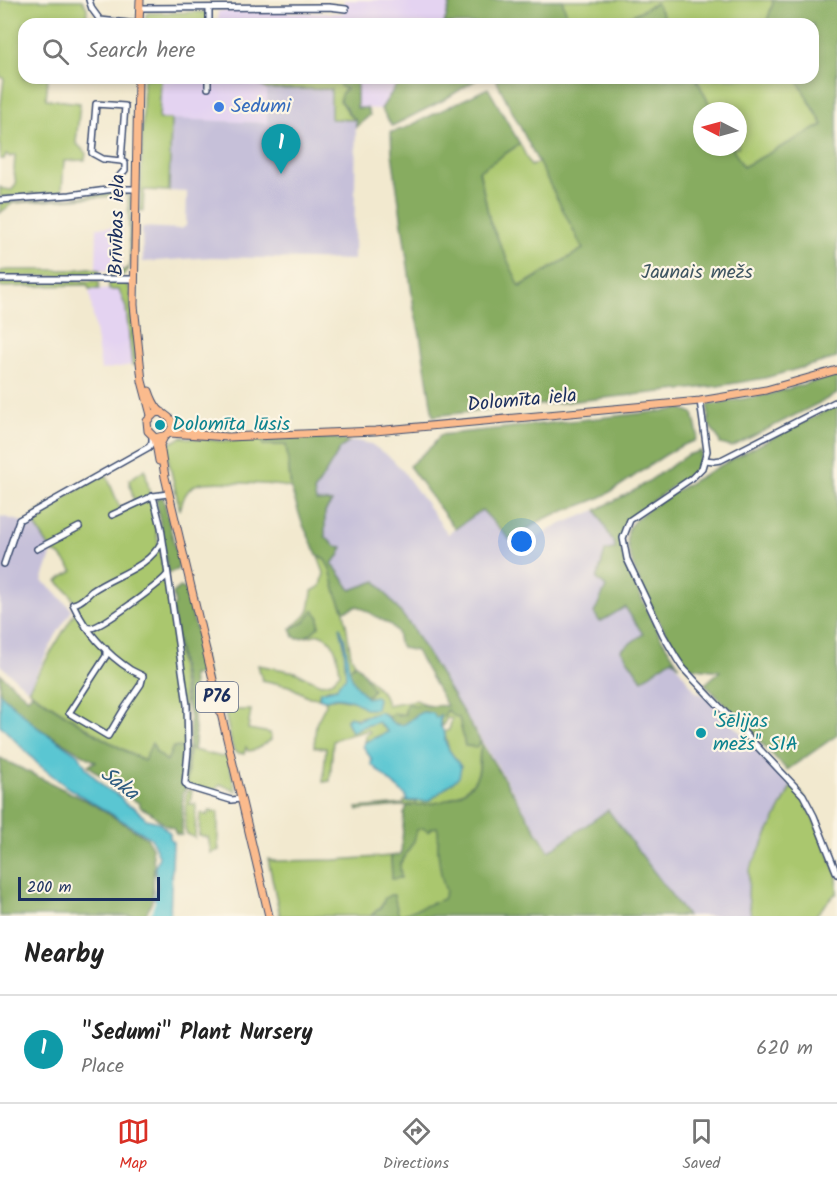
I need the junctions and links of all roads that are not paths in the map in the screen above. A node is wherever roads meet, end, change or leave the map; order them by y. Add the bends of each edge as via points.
1 (89, 0) edge
2 (140, 0) edge
3 (334, 0) edge
4 (329, 7) junction
5 (140, 8) junction
6 (209, 8) junction
7 (346, 9) dead end
8 (96, 18) edge
9 (137, 18) edge
10 (209, 18) edge
11 (138, 84) edge
12 (208, 84) edge
13 (208, 88) dead end
14 (125, 106) junction
15 (137, 107) junction
16 (121, 161) junction
17 (114, 189) junction
18 (135, 189) junction
19 (0, 200) edge
20 (0, 279) edge
21 (134, 279) junction
22 (837, 370) edge
23 (142, 372) junction
24 (700, 401) junction
25 (837, 401) edge
26 (162, 412) junction
27 (151, 415) junction
28 (172, 422) junction
29 (152, 435) junction
30 (167, 435) junction
31 (207, 436) junction
32 (705, 460) junction
33 (165, 477) junction
34 (168, 494) junction
35 (153, 496) junction
36 (112, 515) dead end
37 (79, 527) dead end
38 (162, 541) junction
39 (37, 549) dead end
40 (4, 564) dead end
41 (167, 575) junction
42 (85, 626) junction
43 (106, 649) junction
44 (241, 799) junction
45 (837, 874) edge
46 (269, 916) edge

1 - 8 street
2 - 5 main road
3 - 4 street
4 - 6 street
4 - 7 street
5 - 6 street
5 - 9 main road
6 - 10 street
11 - 15 main road, Brīvības iela / P76
12 - 13 street
14 - 15 street
14 - 16 street
14 - 16 street via 96,104 92,149 96,156
15 - 18 main road, Brīvības iela / P76
16 - 17 street via 125,170
17 - 18 street
17 - 19 street
18 - 21 main road, Brīvības iela / P76
20 - 21 street
21 - 23 main road, Brīvības iela / P76
22 - 24 main road, Dolomīta iela via 766,390
23 - 26 main road, Brīvības iela / P76
23 - 27 main road, Brīvības iela / P76
24 - 31 main road, Dolomīta iela via 383,430
24 - 32 street
25 - 32 street via 721,460
26 - 27 main road
26 - 28 main road, P76
27 - 29 main road, P76 via 147,421
28 - 30 main road, P76
28 - 31 main road, Dolomīta iela
29 - 30 main road
29 - 33 main road, P76
29 - 40 street via 144,448 19,520
30 - 31 main road, Dolomīta iela
30 - 33 main road, P76 via 160,445
32 - 45 street via 692,478 630,520 623,538 627,559 683,668 803,795
33 - 34 main road, P76
34 - 35 street
34 - 44 main road, P76
35 - 36 street
35 - 38 street
37 - 39 street
38 - 41 street
38 - 42 street via 145,560 121,577 73,604
41 - 42 street via 152,590 94,628
41 - 44 street via 189,721 185,783 225,798
42 - 43 street
43 - 43 street via 106,656 69,713 108,736 144,678
44 - 46 main road, P76

